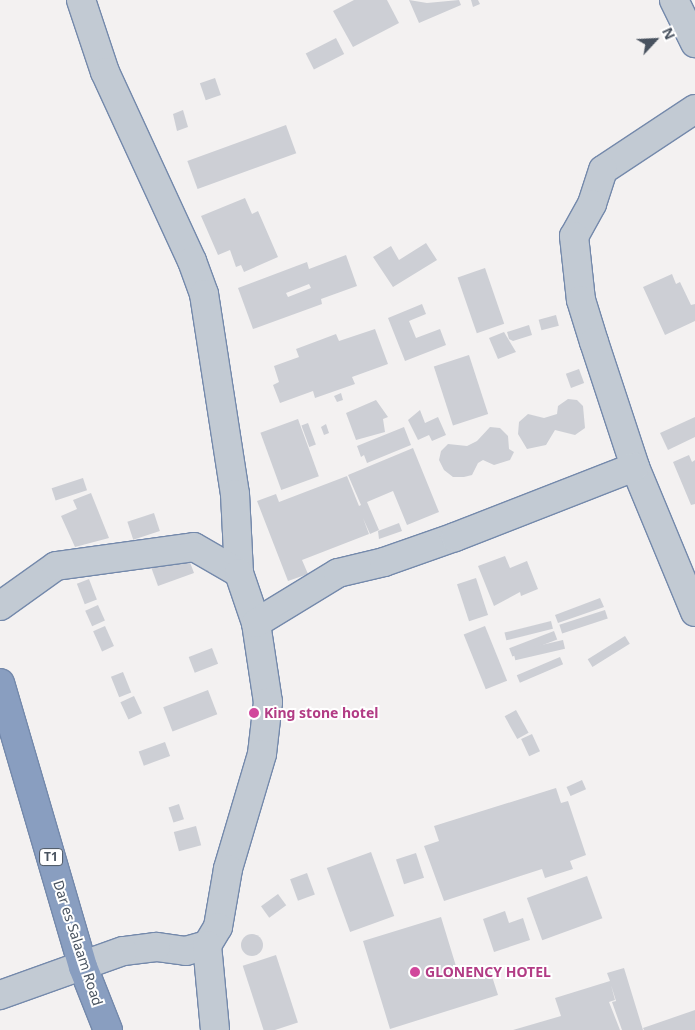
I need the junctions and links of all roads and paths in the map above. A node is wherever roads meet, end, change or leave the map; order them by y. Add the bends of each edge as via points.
1 (81, 0) edge
2 (674, 0) edge
3 (695, 42) edge
4 (695, 109) edge
5 (635, 467) junction
6 (239, 573) junction
7 (0, 606) edge
8 (695, 612) edge
9 (256, 623) junction
10 (0, 683) edge
11 (207, 945) junction
12 (83, 967) junction
13 (0, 995) edge
14 (108, 1030) edge
15 (215, 1030) edge

1 - 6 street via 106,72 204,294 235,494
2 - 3 street
4 - 5 street via 603,170 592,204 574,236 581,300
5 - 8 street
5 - 9 street via 456,537 384,562 338,573
6 - 7 street via 194,547 128,555 56,566
6 - 9 street
9 - 11 street via 268,702 262,754 228,869 218,927
10 - 12 highway, Dar es Salaam Road / T1
11 - 12 street via 186,951 156,948 123,951
11 - 15 street
12 - 13 street
12 - 14 highway, Dar es Salaam Road / T1

